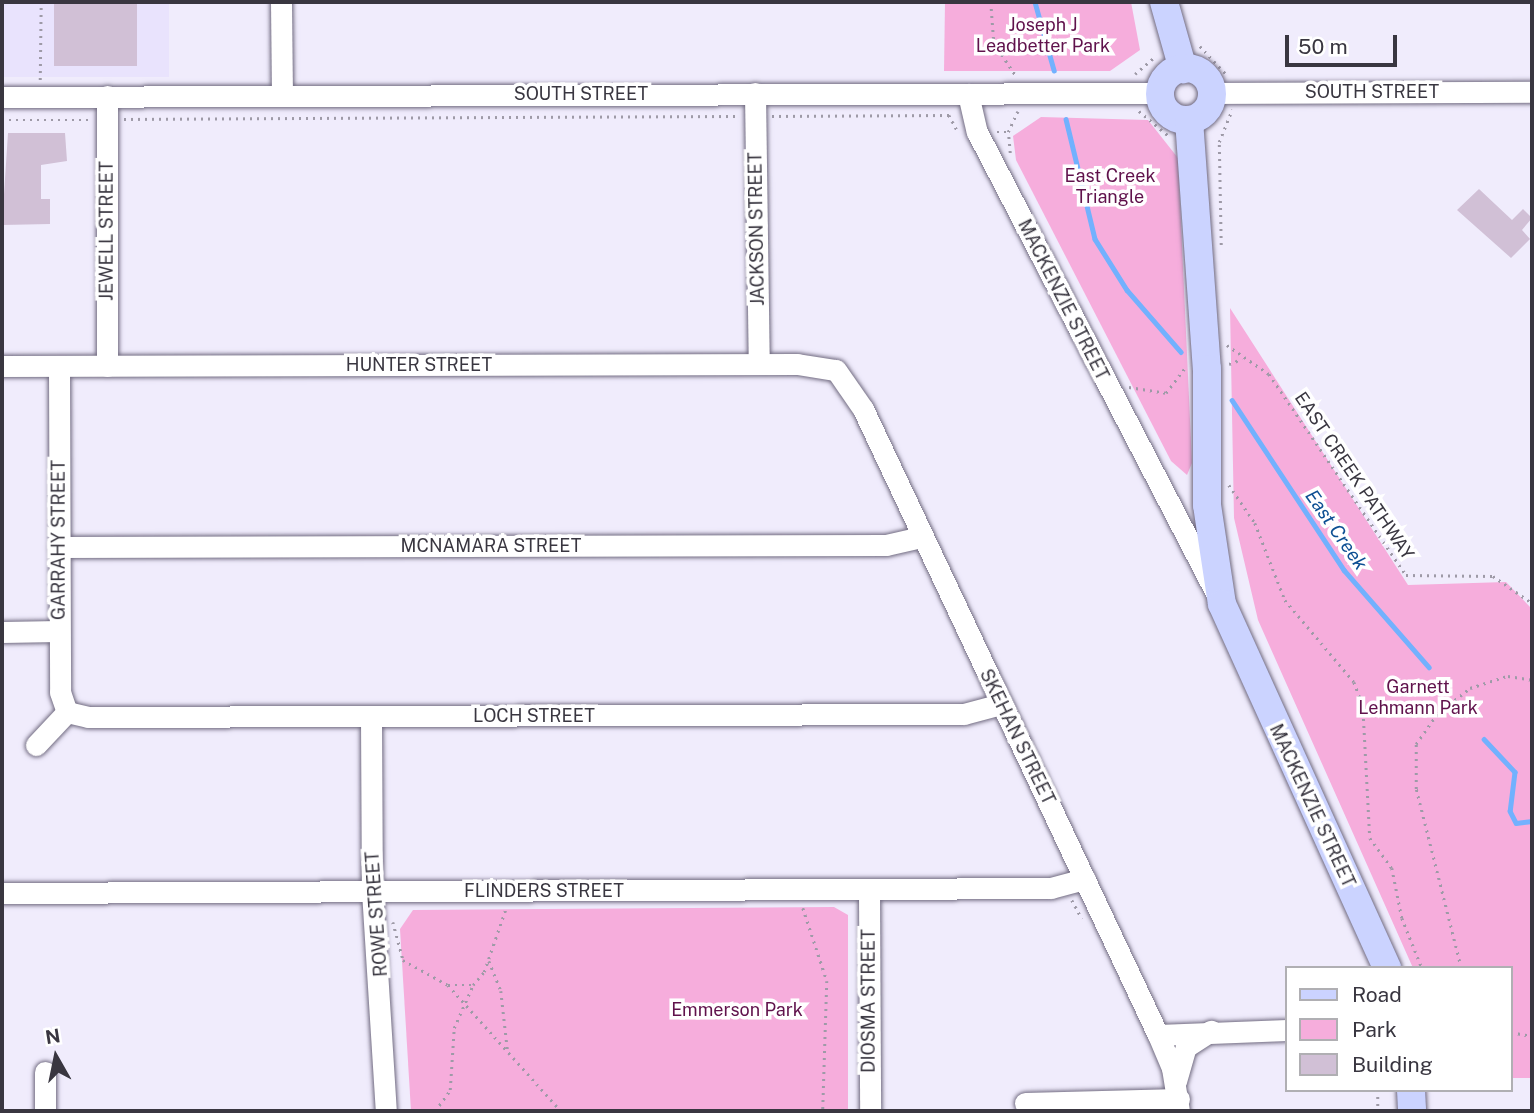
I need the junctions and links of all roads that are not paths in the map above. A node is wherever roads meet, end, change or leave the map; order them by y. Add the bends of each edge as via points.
1 (281, 2) edge
2 (1164, 2) edge
3 (1188, 56) junction
4 (1224, 92) junction
5 (1532, 92) edge
6 (755, 93) junction
7 (968, 94) junction
8 (282, 95) junction
9 (107, 96) junction
10 (2, 97) edge
11 (1150, 102) junction
12 (1189, 120) junction
13 (759, 364) junction
14 (2, 366) edge
15 (107, 366) junction
16 (59, 367) junction
17 (836, 370) joint
18 (1168, 502) junction
19 (1207, 505) junction
20 (921, 537) junction
21 (59, 547) junction
22 (1222, 604) junction
23 (60, 631) junction
24 (2, 632) edge
25 (1001, 704) junction
26 (67, 712) junction
27 (371, 717) junction
28 (36, 745) dead end
29 (1085, 879) junction
30 (372, 891) junction
31 (869, 891) junction
32 (2, 893) edge
33 (1386, 966) edge
34 (1213, 1030) junction
35 (1286, 1030) edge
36 (1158, 1035) junction
37 (45, 1072) dead end
38 (1412, 1092) edge
39 (1178, 1097) edge
40 (1025, 1103) dead end
41 (45, 1111) edge
42 (386, 1111) edge
43 (870, 1111) edge
44 (1412, 1111) edge

1 - 8 street
2 - 3 main road
3 - 4 main road
3 - 11 main road
4 - 5 street, SOUTH STREET
4 - 12 main road via 1203,114
6 - 7 street, SOUTH STREET
6 - 8 street, SOUTH STREET
6 - 13 street, JACKSON STREET
7 - 11 street, SOUTH STREET via 1017,85
7 - 18 street, MACKENZIE STREET via 977,132
8 - 9 street, SOUTH STREET
9 - 10 street, SOUTH STREET
9 - 15 street, JEWELL STREET
11 - 12 main road
12 - 19 main road, MACKENZIE STREET via 1215,368
13 - 15 street, HUNTER STREET
13 - 17 street, HUNTER STREET
14 - 16 street, HUNTER STREET
15 - 16 street, HUNTER STREET
16 - 21 street, GARRAHY STREET
17 - 20 street, SKEHAN STREET via 863,409
18 - 19 street
18 - 22 street, MACKENZIE STREET
19 - 22 main road, MACKENZIE STREET
20 - 21 street, MCNAMARA STREET via 872,545
20 - 25 street, SKEHAN STREET
21 - 23 street, GARRAHY STREET
22 - 33 main road, MACKENZIE STREET
23 - 24 street
23 - 26 street, GARRAHY STREET
25 - 27 street, LOCH STREET via 964,714
25 - 29 street, SKEHAN STREET
26 - 27 street, LOCH STREET via 88,717
26 - 28 street
27 - 30 street, ROWE STREET
29 - 31 street, FLINDERS STREET via 1051,888
29 - 36 street, SKEHAN STREET
30 - 31 street, FLINDERS STREET via 506,901
30 - 32 street, FLINDERS STREET
30 - 42 street, ROWE STREET
31 - 43 street, DIOSMA STREET
34 - 35 street
34 - 36 street
34 - 39 street via 1186,1047
36 - 39 street, SKEHAN STREET
37 - 41 street
38 - 44 main road
39 - 40 street

